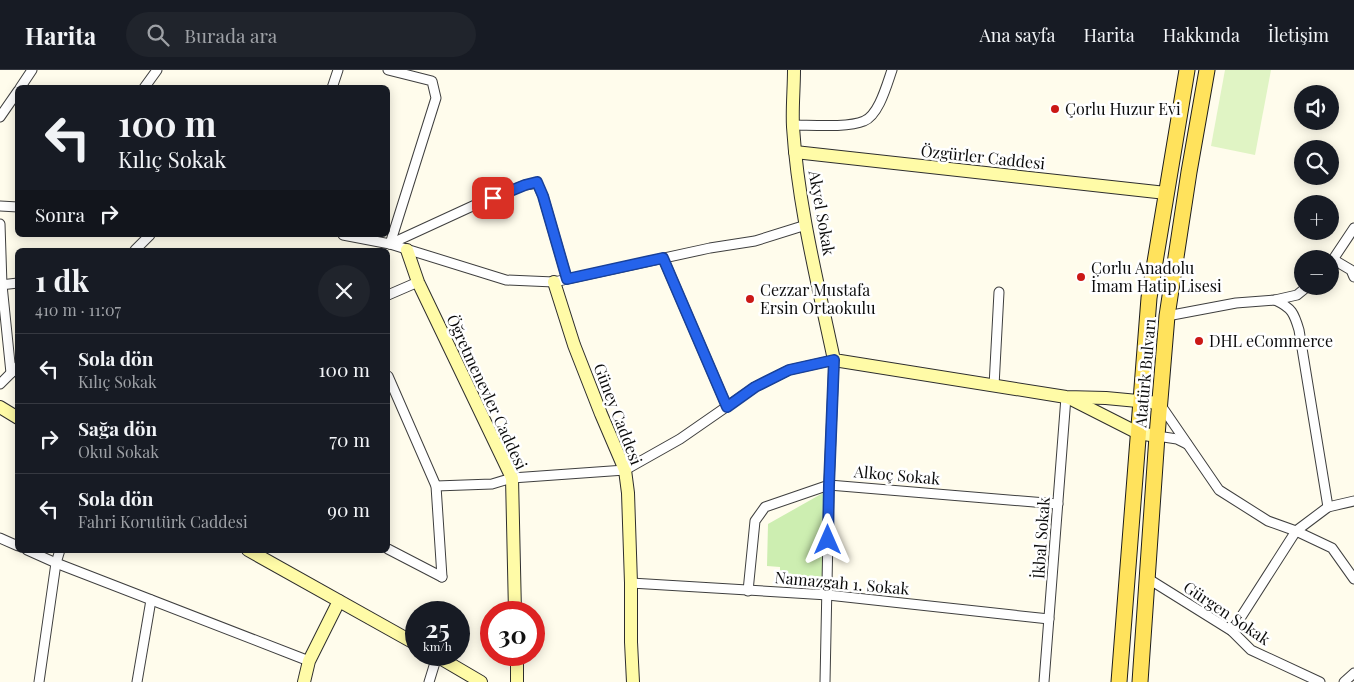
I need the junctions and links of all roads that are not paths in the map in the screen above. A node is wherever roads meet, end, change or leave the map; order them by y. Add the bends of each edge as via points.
1 (31, 70) edge
2 (157, 70) edge
3 (338, 70) edge
4 (388, 70) edge
5 (794, 70) edge
6 (892, 70) edge
7 (1187, 70) edge
8 (1208, 70) edge
9 (22, 85) edge
10 (146, 85) edge
11 (333, 85) edge
12 (15, 95) edge
13 (0, 117) edge
14 (793, 126) junction
15 (796, 152) junction
16 (1166, 193) junction
17 (0, 206) edge
18 (15, 207) edge
19 (0, 224) edge
20 (806, 225) junction
21 (1354, 228) edge
22 (148, 237) edge
23 (353, 237) edge
24 (390, 244) junction
25 (137, 248) edge
26 (407, 250) junction
27 (1339, 251) edge
28 (663, 258) junction
29 (1339, 265) edge
30 (1354, 277) edge
31 (567, 279) junction
32 (418, 282) junction
33 (554, 282) junction
34 (15, 283) edge
35 (1, 285) edge
36 (999, 292) dead end
37 (390, 294) edge
38 (1297, 295) edge
39 (1275, 300) junction
40 (1167, 316) junction
41 (834, 360) junction
42 (14, 369) edge
43 (390, 381) edge
44 (0, 384) edge
45 (994, 386) junction
46 (1066, 397) junction
47 (1141, 402) junction
48 (1159, 403) junction
49 (0, 407) edge
50 (727, 407) junction
51 (15, 416) edge
52 (1138, 433) junction
53 (1157, 436) junction
54 (1187, 444) junction
55 (625, 470) junction
56 (512, 478) junction
57 (829, 485) junction
58 (436, 486) junction
59 (1354, 501) edge
60 (1058, 504) junction
61 (1328, 507) junction
62 (1296, 531) junction
63 (0, 538) edge
64 (15, 545) edge
65 (390, 550) edge
66 (34, 553) edge
67 (59, 553) edge
68 (253, 553) edge
69 (56, 563) junction
70 (1147, 578) junction
71 (1354, 579) edge
72 (631, 583) junction
73 (748, 591) junction
74 (828, 595) junction
75 (151, 600) junction
76 (338, 601) junction
77 (515, 601) edge
78 (1049, 619) junction
79 (1232, 631) junction
80 (405, 638) edge
81 (310, 661) junction
82 (433, 666) edge
83 (453, 666) edge
84 (517, 666) edge
85 (1354, 673) edge
86 (39, 682) edge
87 (137, 682) edge
88 (304, 682) edge
89 (429, 682) edge
90 (481, 682) edge
91 (517, 682) edge
92 (633, 682) edge
93 (825, 682) edge
94 (1044, 682) edge
95 (1119, 682) edge
96 (1140, 682) edge
97 (1320, 682) edge
98 (1344, 682) edge

1 - 9 street
2 - 10 street
3 - 11 street
4 - 24 street via 432,81 436,98
5 - 14 street, Akyel Sokak
6 - 14 street via 882,100 865,121
7 - 16 main road, Atatürk Bulvarı
8 - 40 main road, Atatürk Bulvarı
12 - 13 street
14 - 15 street, Akyel Sokak
15 - 16 street, Özgürler Caddesi
15 - 20 street, Akyel Sokak
16 - 47 main road, Atatürk Bulvarı via 1149,298
17 - 18 street
19 - 35 street
20 - 28 street via 754,241
20 - 41 street, Akyel Sokak
21 - 27 street
22 - 25 street
23 - 24 street
24 - 26 street
24 - 31 street via 477,204 537,182
26 - 32 street, Öğretmenevler Caddesi
26 - 33 street via 506,280
28 - 31 street
28 - 50 street
29 - 30 street via 1352,270
31 - 33 street
32 - 37 street
32 - 56 street, Öğretmenevler Caddesi
33 - 55 street, Güney Caddesi via 577,354
34 - 35 street
35 - 42 street
36 - 45 street
38 - 39 street
39 - 40 street via 1236,303
39 - 61 street via 1295,315 1300,330
40 - 48 main road, Atatürk Bulvarı
41 - 45 street
41 - 50 street via 789,370 755,387
41 - 57 street
42 - 44 street
43 - 58 street
45 - 46 street
46 - 47 street
46 - 52 street
46 - 60 street, İkbal Sokak
47 - 48 street
47 - 52 main road, Atatürk Bulvarı
48 - 53 main road, Atatürk Bulvarı
48 - 54 street
49 - 51 street
50 - 55 street via 680,439
52 - 53 street
52 - 95 main road, Atatürk Bulvarı
53 - 54 street
53 - 70 main road, Atatürk Bulvarı
54 - 62 street via 1218,490 1268,521
55 - 56 street
55 - 72 street, Güney Caddesi
56 - 58 street via 492,484
56 - 77 street, Öğretmenevler Caddesi
57 - 60 street, Alkoç Sokak
57 - 73 street, Alkoç Sokak via 765,507 755,521
57 - 74 street
58 - 65 street via 442,577
59 - 61 street
60 - 78 street, İkbal Sokak
61 - 62 street
62 - 71 street via 1332,548
62 - 79 street
63 - 64 street
66 - 69 street
67 - 69 street
68 - 76 street
69 - 75 street
69 - 86 street
70 - 79 street, Gürgen Sokak
70 - 96 main road, Atatürk Bulvarı
72 - 73 street, Namazgah 1. Sokak
72 - 92 street, Güney Caddesi
73 - 74 street, Namazgah 1. Sokak
74 - 78 street, Namazgah 1. Sokak
74 - 93 street
75 - 81 street
75 - 87 street
76 - 80 street
76 - 81 street
78 - 94 street, İkbal Sokak
79 - 97 street, Gürgen Sokak via 1251,650
81 - 88 street
82 - 89 street
83 - 90 street
84 - 91 street
85 - 98 street

